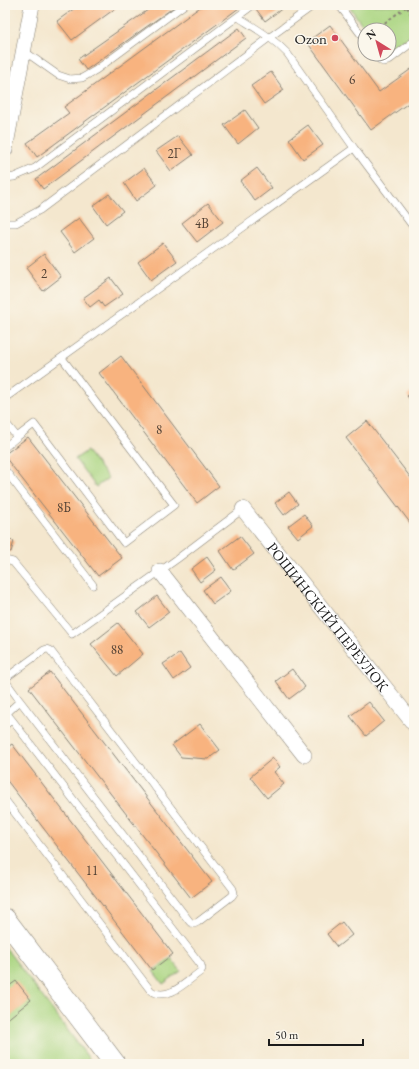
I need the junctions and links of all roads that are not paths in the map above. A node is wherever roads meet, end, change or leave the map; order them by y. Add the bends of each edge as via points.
1 (32, 5) edge
2 (184, 5) edge
3 (253, 5) edge
4 (314, 5) edge
5 (339, 5) edge
6 (238, 16) junction
7 (357, 29) edge
8 (270, 37) junction
9 (414, 42) edge
10 (24, 51) junction
11 (397, 54) edge
12 (354, 148) junction
13 (5, 150) edge
14 (5, 178) edge
15 (5, 224) edge
16 (414, 228) edge
17 (62, 358) junction
18 (5, 398) edge
19 (5, 422) edge
20 (17, 437) junction
21 (5, 447) edge
22 (5, 470) edge
23 (243, 509) joint
24 (5, 560) edge
25 (160, 571) junction
26 (93, 585) dead end
27 (20, 701) junction
28 (12, 720) junction
29 (414, 724) edge
30 (5, 725) edge
31 (304, 755) dead end
32 (5, 800) edge
33 (5, 919) edge
34 (115, 1064) edge

1 - 10 street
2 - 10 lane via 82,78 70,79 58,75
3 - 6 lane
4 - 8 lane
5 - 7 lane
6 - 8 lane
6 - 14 lane via 35,168
8 - 12 lane via 297,66
8 - 15 lane via 40,210 16,223
9 - 11 lane
10 - 13 street
12 - 16 lane
12 - 17 lane
17 - 18 lane
17 - 20 lane via 174,505 124,543 34,424
19 - 20 lane
20 - 21 lane
22 - 26 lane
23 - 25 lane
23 - 29 street, РОЩИНСКИЙ ПЕРЕУЛОК
24 - 25 lane via 13,562 72,634
25 - 31 street
27 - 27 lane via 6,680 44,650 50,650 233,889 232,896 198,922 190,922
27 - 28 lane via 8,712
28 - 30 lane
28 - 32 lane via 201,965 200,972 173,992 160,994 151,990
33 - 34 main road

